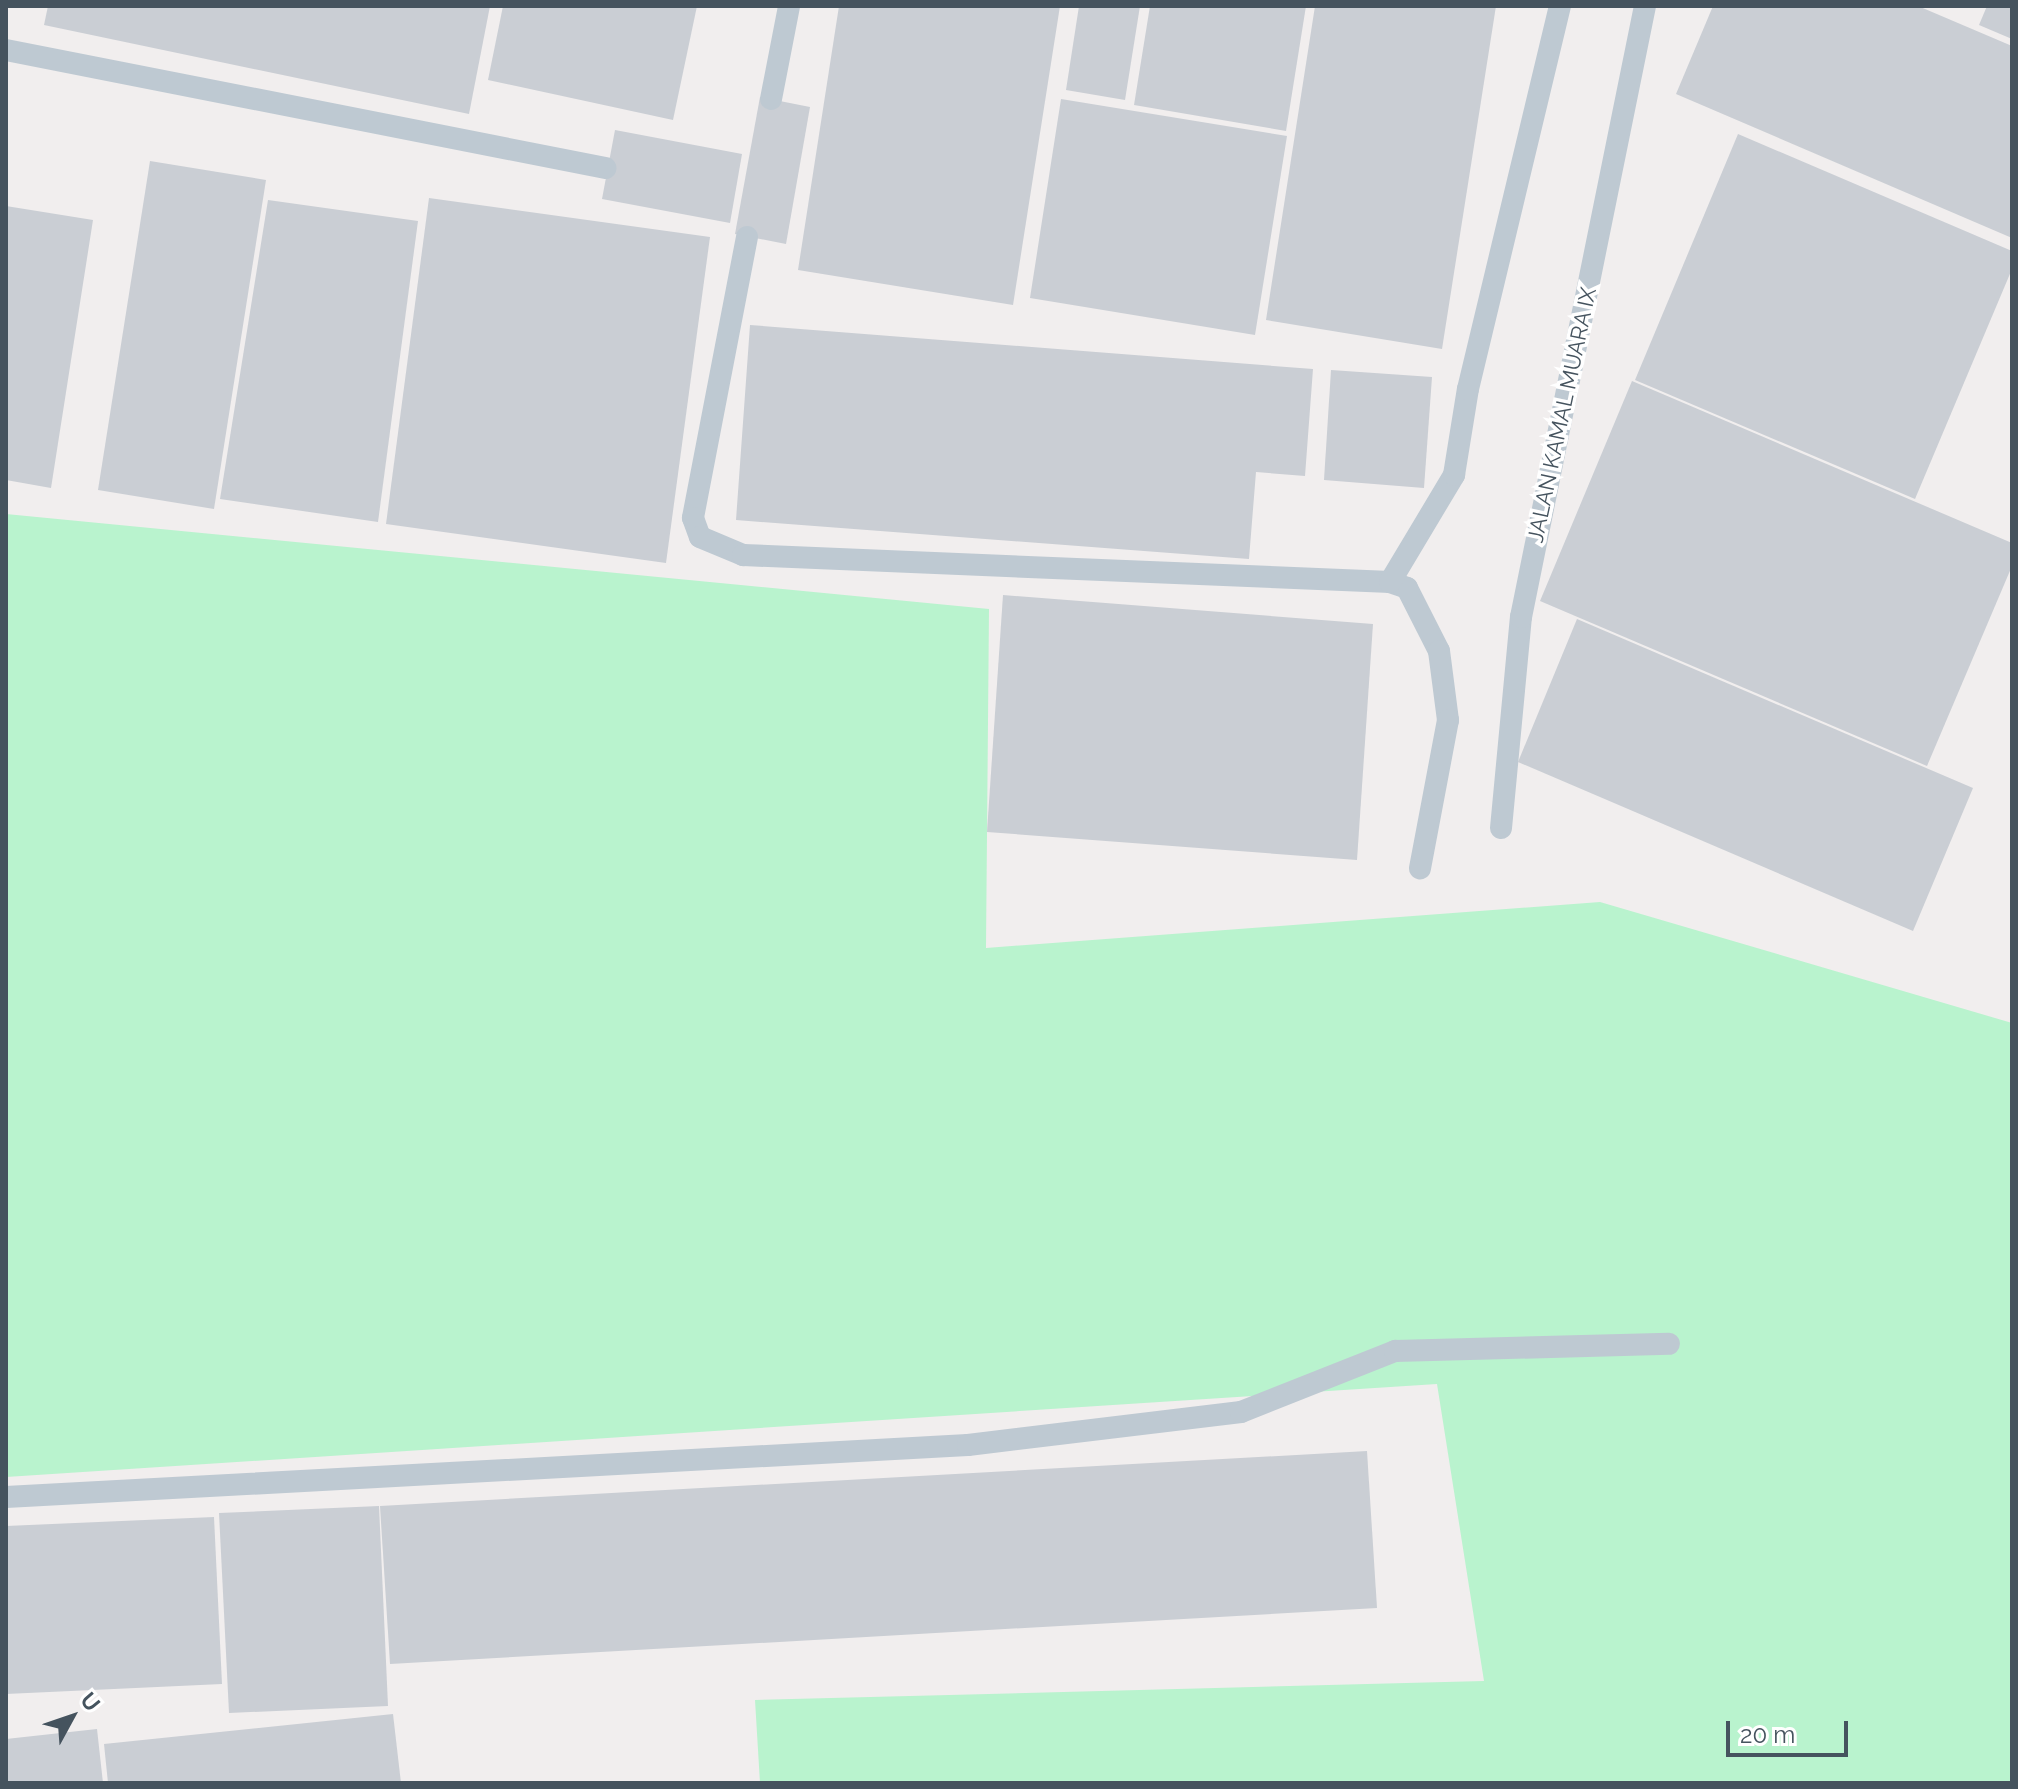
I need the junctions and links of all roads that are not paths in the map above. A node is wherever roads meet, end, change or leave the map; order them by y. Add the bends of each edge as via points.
1 (789, 6) edge
2 (1560, 6) edge
3 (1645, 6) edge
4 (6, 50) edge
5 (771, 99) dead end
6 (605, 168) dead end
7 (747, 237) dead end
8 (1390, 582) junction
9 (1501, 828) dead end
10 (1420, 868) dead end
11 (1669, 1344) dead end
12 (6, 1497) edge

1 - 5 lane
2 - 8 lane via 1468,389 1454,475
3 - 9 lane, JALAN KAMAL MUARA IX via 1521,617
4 - 6 lane
7 - 8 lane via 693,518 700,537 743,555
8 - 10 lane via 1407,588 1422,609 1439,651 1448,720
11 - 12 lane via 1395,1351 1241,1412 968,1445

